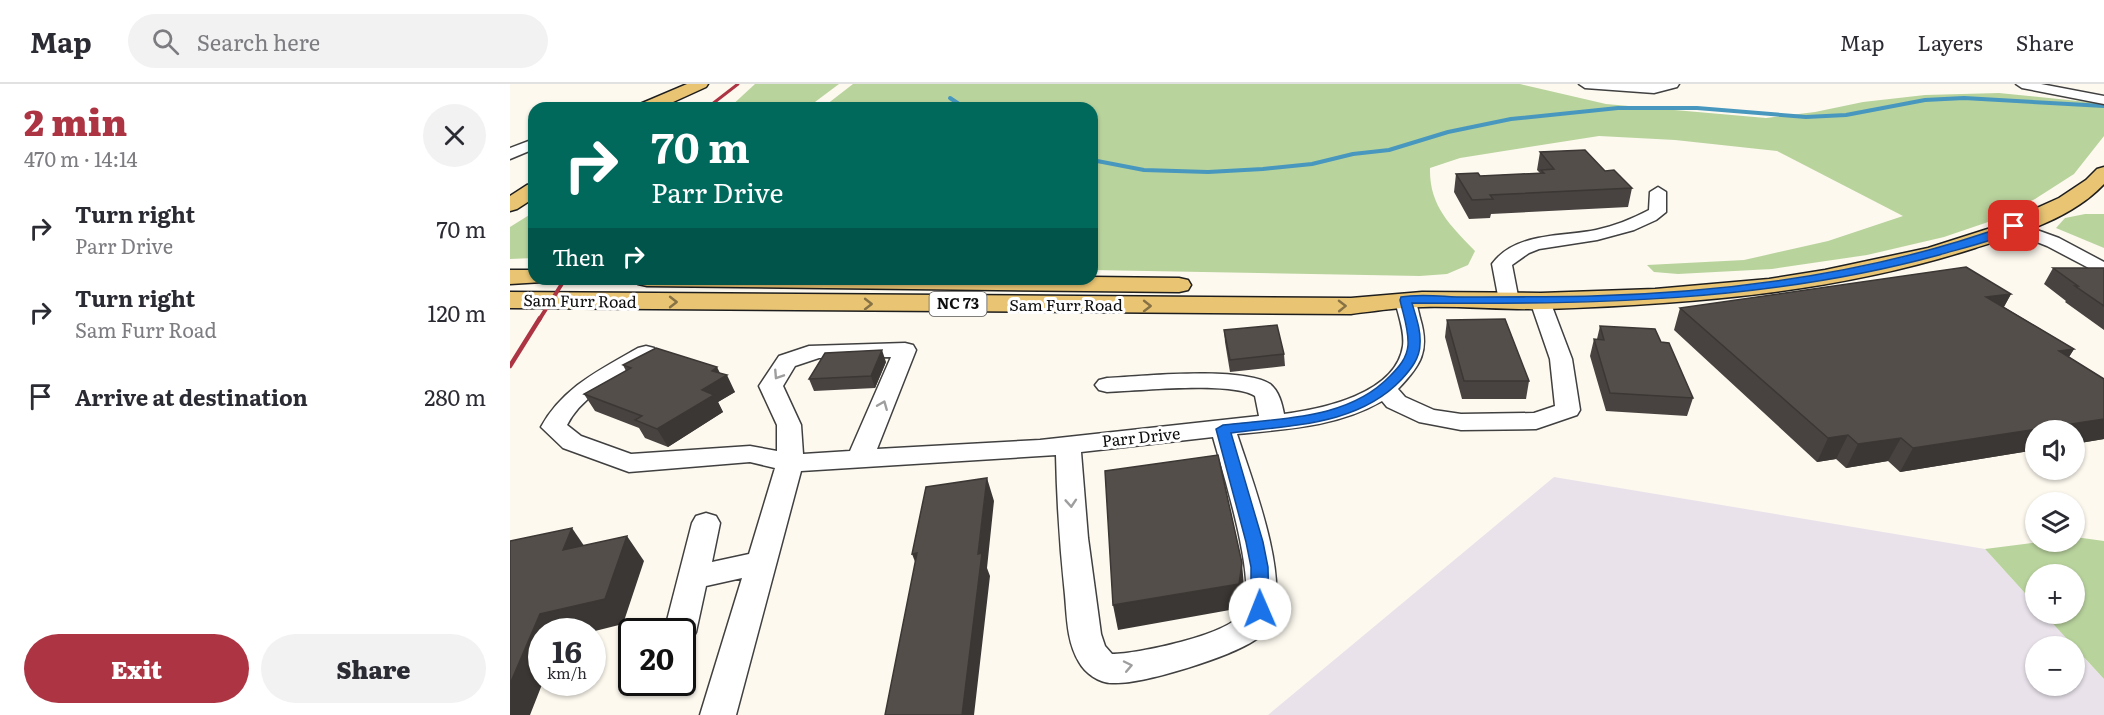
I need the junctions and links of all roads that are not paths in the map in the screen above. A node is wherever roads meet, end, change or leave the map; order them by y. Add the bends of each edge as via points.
1 (701, 84) edge
2 (1585, 84) edge
3 (1673, 84) edge
4 (2022, 84) edge
5 (2104, 100) edge
6 (660, 102) edge
7 (674, 102) edge
8 (528, 142) edge
9 (510, 143) edge
10 (528, 145) edge
11 (510, 154) edge
12 (528, 172) edge
13 (2100, 182) edge
14 (510, 183) edge
15 (1658, 192) dead end
16 (528, 193) edge
17 (510, 205) edge
18 (2014, 226) junction
19 (2104, 270) edge
20 (510, 277) edge
21 (528, 278) edge
22 (1098, 284) edge
23 (510, 300) edge
24 (1406, 300) junction
25 (1509, 301) junction
26 (1540, 301) junction
27 (646, 354) edge
28 (1107, 385) dead end
29 (1385, 389) junction
30 (1273, 424) junction
31 (1223, 429) junction
32 (1068, 445) junction
33 (860, 459) junction
34 (790, 464) junction
35 (706, 523) dead end
36 (761, 563) junction
37 (693, 578) junction
38 (683, 618) edge
39 (718, 715) edge

1 - 6 main road
1 - 7 main road
2 - 3 street via 1654,89
4 - 5 street
8 - 9 street
10 - 11 street
12 - 14 main road
13 - 18 main road, Sam Furr Road / NC 73
15 - 25 street via 1657,213 1638,224 1595,236 1540,242 1511,253 1502,264
16 - 17 main road
18 - 19 street
18 - 26 main road, Sam Furr Road / NC 73 via 1901,262 1790,282 1663,297
20 - 21 main road, Sam Furr Road
22 - 24 main road, Sam Furr Road / NC 73 via 1352,287
23 -> 24 main road, Sam Furr Road / NC 73 via 1351,306
24 - 25 main road, Sam Furr Road / NC 73
24 - 29 street, Parr Drive via 1413,330 1411,358
25 - 26 main road, Sam Furr Road / NC 73
26 - 29 street via 1561,359 1568,410 1536,421 1461,422 1428,417 1396,402
27 - 34 street, Parr Drive via 573,398 559,413 553,427 572,442 629,463 750,454
28 - 30 street via 1221,382 1260,388 1266,394
29 - 30 street, Parr Drive via 1339,412
30 - 31 street, Parr Drive
31 - 32 street, Parr Drive
32 -> 31 street via 1073,538 1085,634 1091,653 1100,664 1120,668 1222,643 1249,627 1259,614 1261,591 1256,550
32 - 33 street, Parr Drive
33 - 34 street, Parr Drive
33 -> 34 street via 905,351 817,351 787,361 771,386 789,425
34 - 36 street
35 - 37 street
36 - 37 street
36 - 39 street
37 - 38 street

